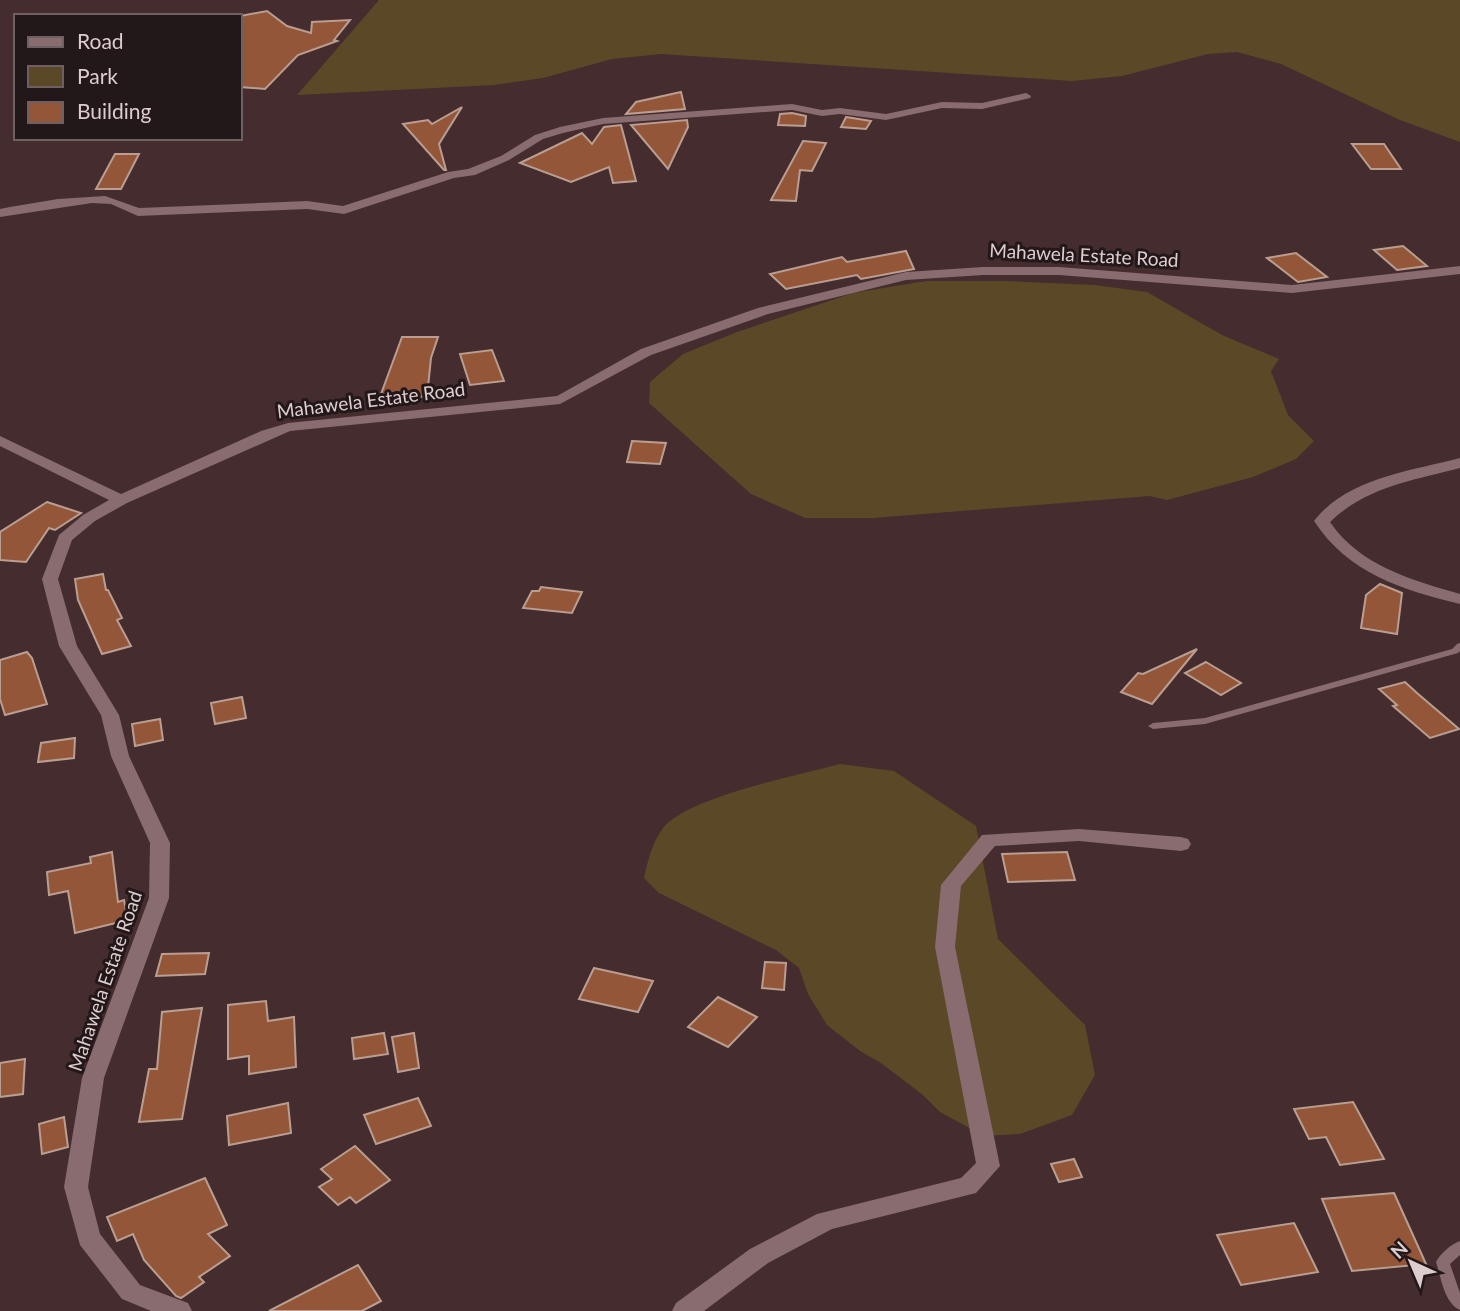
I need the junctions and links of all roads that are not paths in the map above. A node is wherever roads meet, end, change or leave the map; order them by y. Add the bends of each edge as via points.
1 (1026, 96) dead end
2 (0, 213) edge
3 (1460, 270) edge
4 (0, 440) edge
5 (1460, 463) edge
6 (121, 500) junction
7 (1460, 599) edge
8 (1460, 646) edge
9 (1153, 726) dead end
10 (1181, 844) dead end
11 (1460, 1247) edge
12 (1460, 1304) edge
13 (179, 1311) edge
14 (685, 1311) edge

1 - 2 street via 886,117 792,107 603,121 539,137 471,172 344,210 307,205 138,212 113,200
3 - 6 street, Mahawela Estate Road via 1292,289 1059,271 906,276 763,311 646,352 560,400 288,427
4 - 6 street
5 - 7 street via 1365,490 1332,508 1322,521 1359,560 1404,582
6 - 13 street, Mahawela Estate Road via 65,538 50,579 68,646 110,715 120,756 160,843 159,898 93,1078 76,1187 89,1238 131,1292
8 - 9 lane via 1205,721
10 - 14 street via 1079,835 989,840 951,886 944,947 988,1166 968,1186 826,1221 759,1256
11 - 12 lane via 1443,1262

